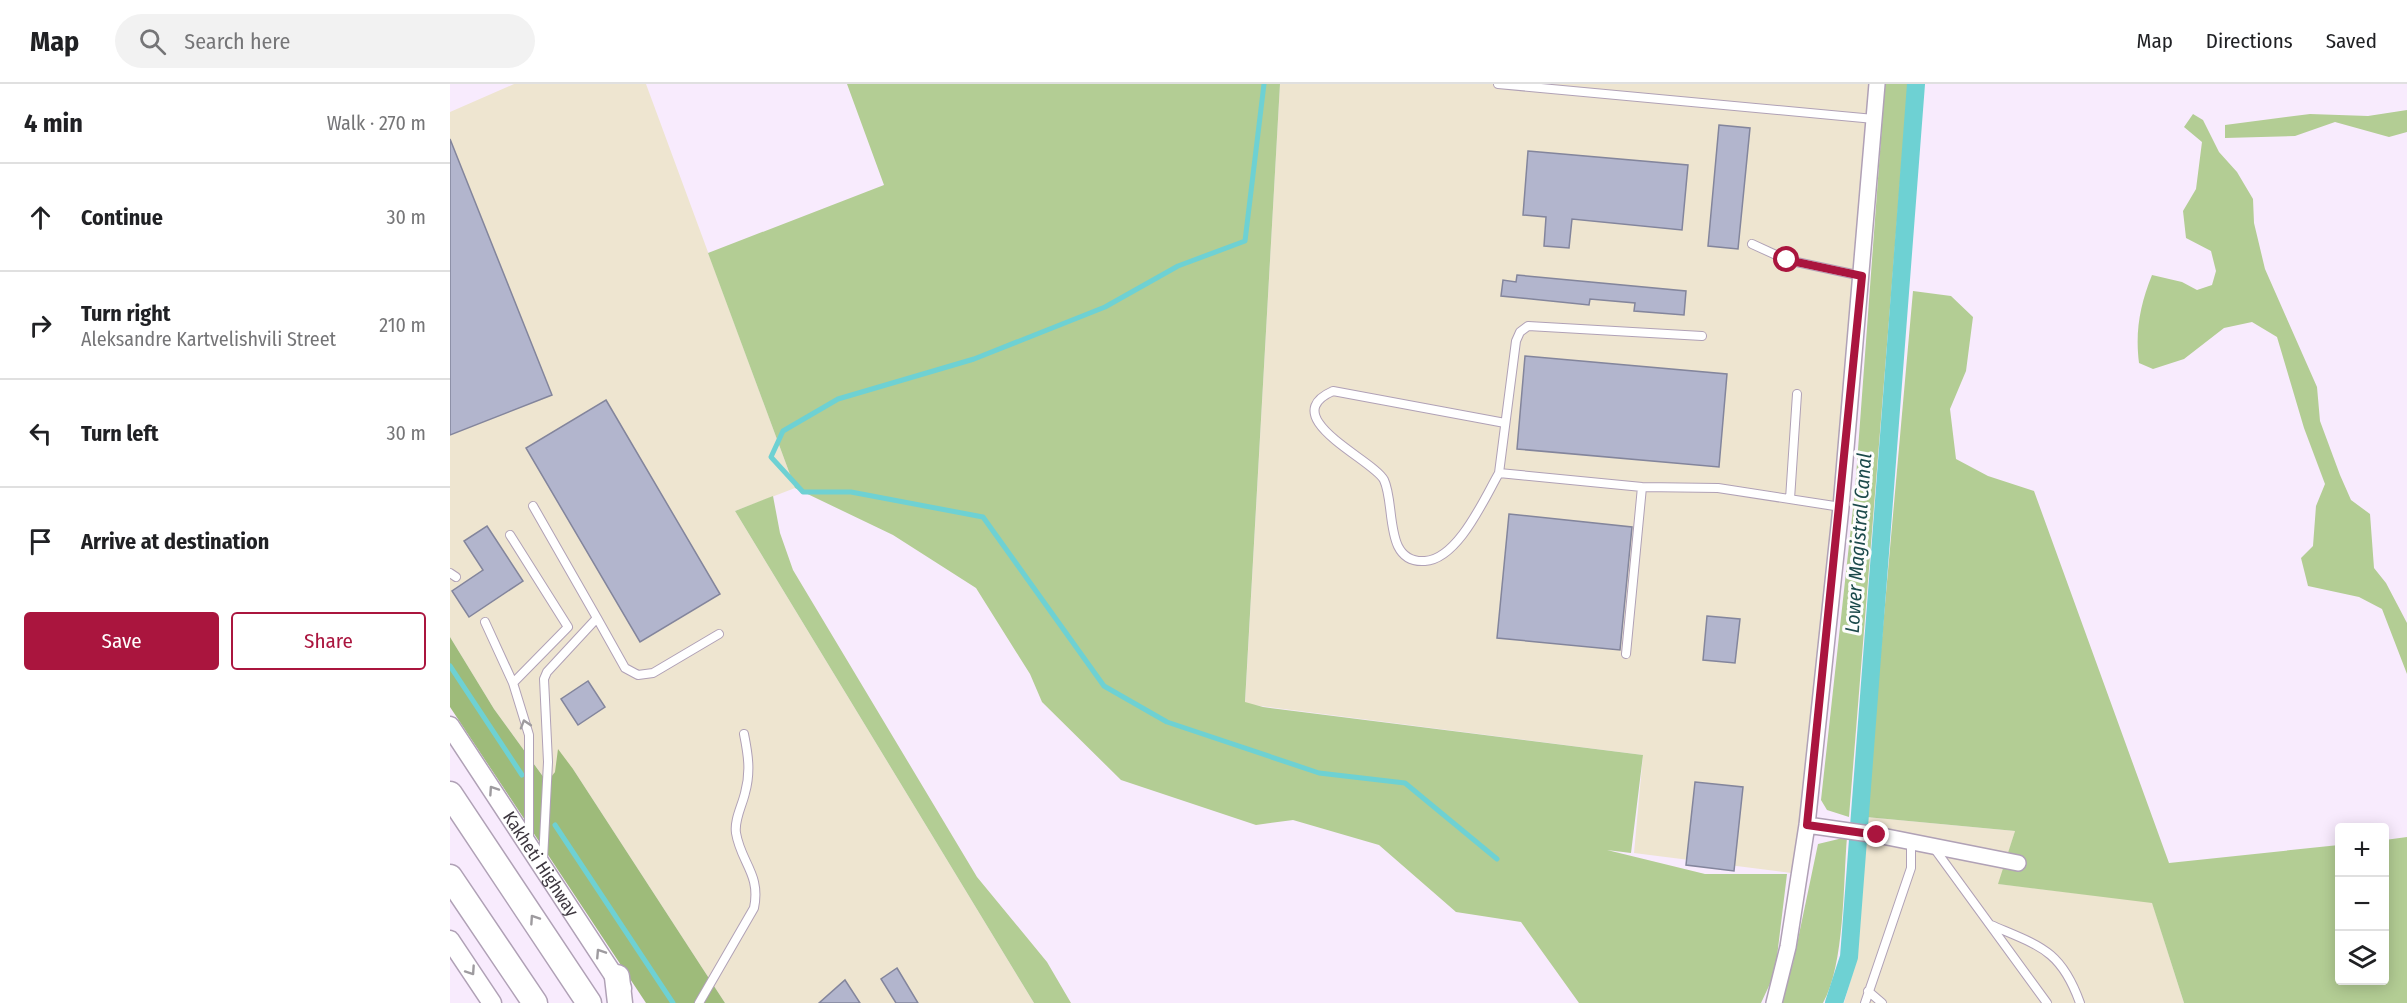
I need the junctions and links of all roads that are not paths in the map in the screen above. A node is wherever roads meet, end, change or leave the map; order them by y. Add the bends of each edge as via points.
1 (1498, 84) edge
2 (1877, 84) edge
3 (1874, 119) junction
4 (1752, 244) dead end
5 (1862, 276) junction
6 (1702, 336) dead end
7 (1797, 394) dead end
8 (1505, 423) junction
9 (1499, 473) junction
10 (1642, 487) junction
11 (1790, 499) junction
12 (533, 506) dead end
13 (1841, 507) junction
14 (510, 535) dead end
15 (597, 618) junction
16 (484, 622) dead end
17 (719, 633) dead end
18 (1626, 654) dead end
19 (513, 683) junction
20 (450, 726) edge
21 (744, 734) dead end
22 (450, 794) edge
23 (1807, 825) junction
24 (1911, 842) junction
25 (529, 845) junction
26 (1934, 846) junction
27 (2018, 863) dead end
28 (543, 866) junction
29 (450, 877) edge
30 (1991, 925) junction
31 (450, 940) edge
32 (617, 977) junction
33 (1868, 991) junction
34 (492, 1003) edge
35 (535, 1003) edge
36 (589, 1003) edge
37 (620, 1003) edge
38 (630, 1003) edge
39 (699, 1003) edge
40 (1774, 1003) edge
41 (1865, 1003) edge
42 (1882, 1003) edge
43 (2048, 1003) edge
44 (2080, 1003) edge

1 - 3 lane
2 - 3 street
3 - 5 street
4 - 5 lane via 1787,260
5 - 13 street
6 - 8 lane via 1528,326 1516,341
7 - 11 lane
8 - 9 lane
8 - 9 lane via 1333,392 1317,405 1320,426 1328,435 1384,480 1395,542 1407,557 1424,561 1440,558 1456,545
9 - 10 lane
10 - 11 lane via 1718,488
10 - 18 lane
11 - 13 lane
12 - 15 lane
13 - 23 street
14 - 19 lane via 568,627
15 - 17 lane via 625,668 638,675 653,673
15 - 28 lane via 544,679 548,762
16 - 19 lane
25 -> 19 lane via 529,735
25 -> 20 street, Kakheti Highway
21 - 39 lane via 750,766 736,832 758,891 754,908
36 -> 22 highway, Kakheti Highway
23 - 24 street
23 - 40 street via 1788,947
24 - 26 street
24 - 33 lane via 1911,868
25 - 28 street, Kakheti Highway
26 - 27 street
26 - 30 lane
32 -> 28 street, Kakheti Highway
29 - 35 highway
30 - 43 lane
30 - 44 lane via 2053,954 2071,977
31 -> 34 street
32 - 37 highway
32 - 38 street, Kakheti Highway
33 - 41 lane
33 - 42 lane

